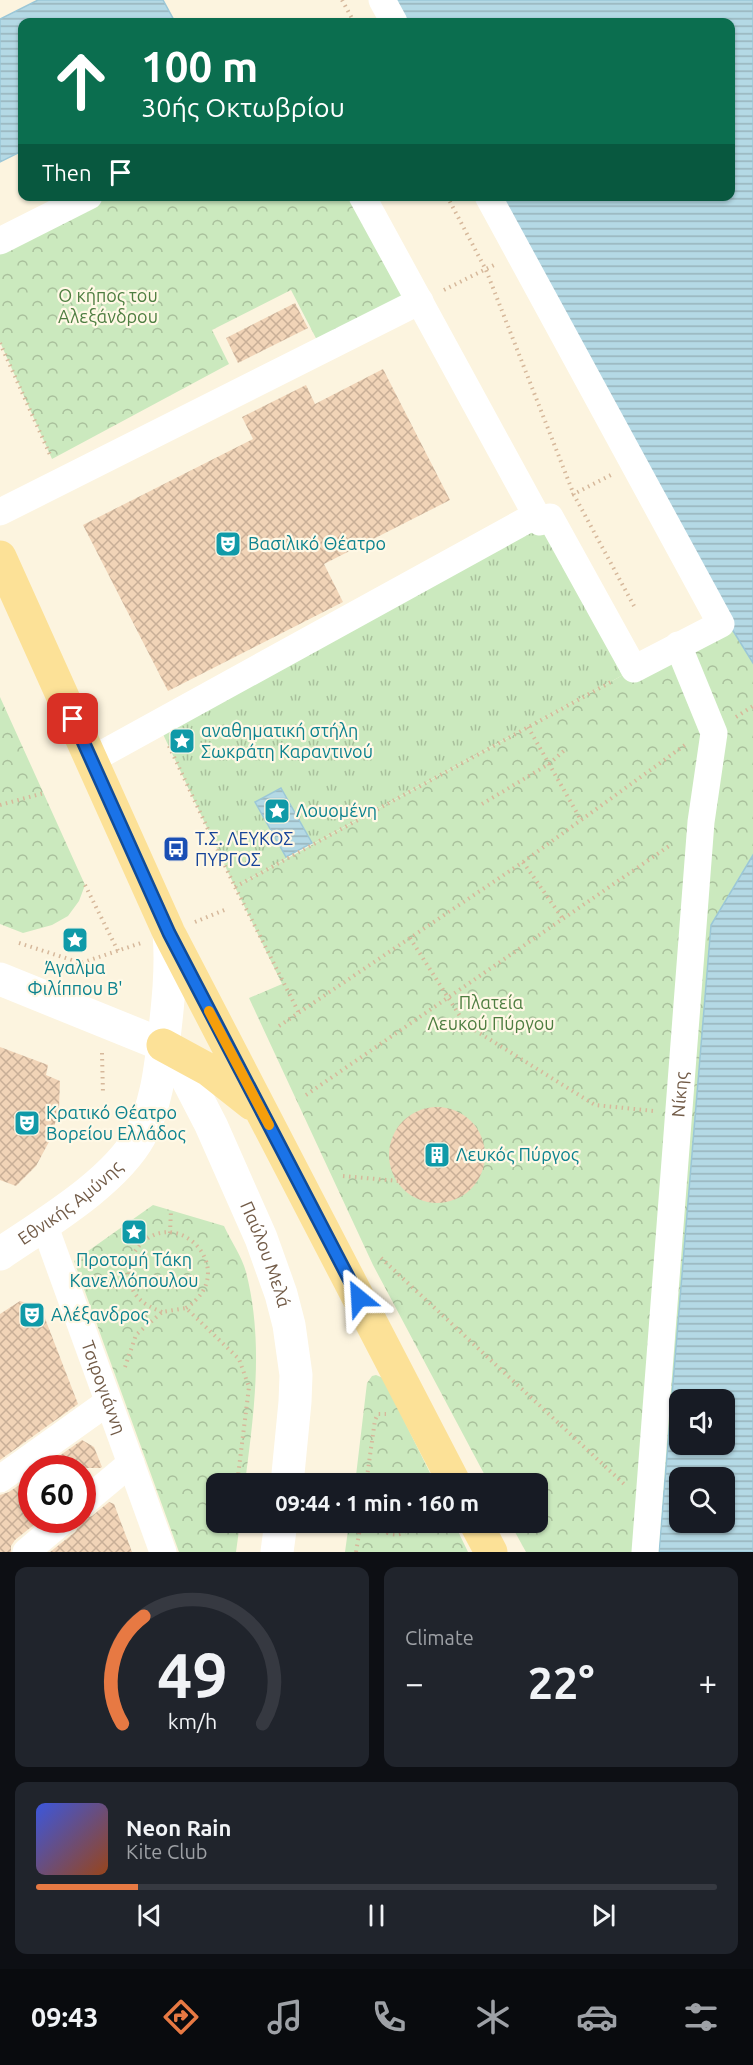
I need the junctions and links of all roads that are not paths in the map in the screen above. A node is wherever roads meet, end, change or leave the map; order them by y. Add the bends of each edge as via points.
1 (382, 0) edge
2 (392, 18) edge
3 (79, 201) edge
4 (365, 201) edge
5 (491, 201) edge
6 (0, 241) edge
7 (420, 301) junction
8 (0, 512) edge
9 (536, 515) junction
10 (0, 557) edge
11 (678, 645) junction
12 (91, 760) junction
13 (169, 933) junction
14 (0, 979) edge
15 (163, 1045) junction
16 (264, 1115) junction
17 (44, 1224) junction
18 (0, 1254) edge
19 (108, 1402) junction
20 (130, 1462) junction
21 (288, 1473) edge
22 (449, 1473) edge
23 (0, 1479) edge
24 (96, 1492) edge
25 (49, 1533) edge
26 (280, 1533) edge
27 (481, 1533) edge
28 (26, 1552) edge
29 (163, 1552) edge
30 (277, 1552) edge
31 (491, 1552) edge
32 (645, 1552) edge

1 - 2 street
3 - 6 street
4 - 7 street
5 - 11 street via 721,624
7 - 8 street
7 - 9 street
9 - 11 street via 540,522 550,517 634,669
9 - 12 street
10 - 12 main road
11 - 32 street, Νίκης via 714,733 702,822
12 - 13 main road
13 - 15 main road, Εθνικής Αμύνης
13 - 16 main road
14 - 15 main road
15 - 16 main road via 209,1070
15 - 17 main road, Εθνικής Αμύνης via 150,1110 133,1147 98,1183
15 - 21 main road, Παύλου Μελά via 182,1069 204,1110 281,1293 296,1375
16 - 22 main road
17 - 18 main road, Εθνικής Αμύνης
17 - 19 street, Τσιρογιάννη
19 - 20 street, Τσιρογιάννη
19 - 23 street
20 - 24 street
20 - 29 street, Τσιρογιάννη
25 - 28 street
26 - 30 main road
27 - 31 main road

